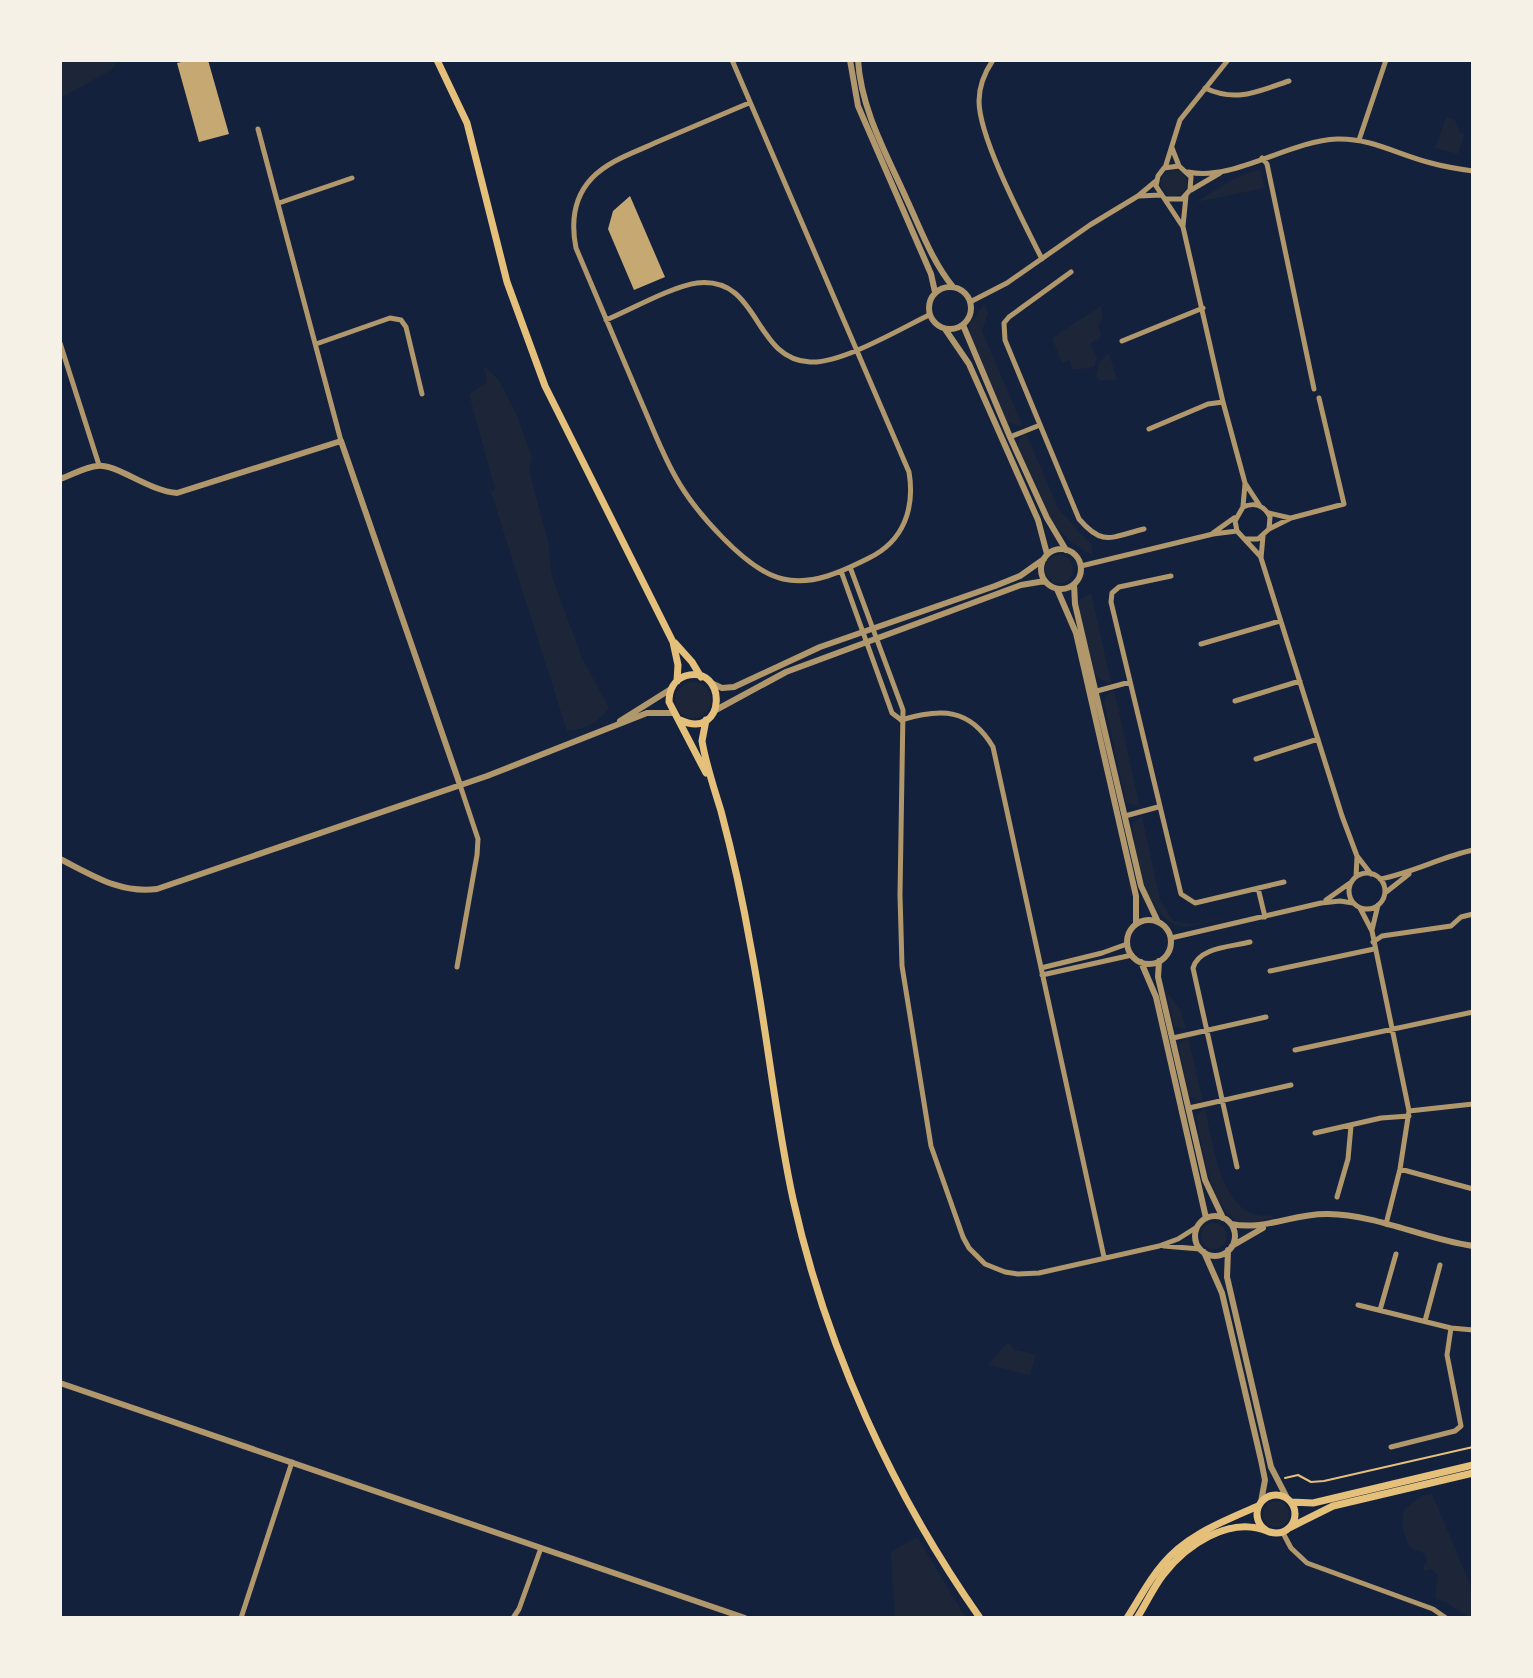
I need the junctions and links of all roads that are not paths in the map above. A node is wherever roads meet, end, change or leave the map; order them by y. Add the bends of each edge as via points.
1 (437, 60) edge
2 (732, 60) edge
3 (850, 60) edge
4 (858, 60) edge
5 (984, 60) edge
6 (1228, 60) edge
7 (1386, 60) edge
8 (992, 62) edge
9 (1289, 81) dead end
10 (1205, 88) junction
11 (749, 103) junction
12 (258, 129) dead end
13 (1359, 140) junction
14 (1171, 147) junction
15 (1262, 158) junction
16 (1179, 166) junction
17 (1164, 168) junction
18 (1473, 171) edge
19 (1187, 172) junction
20 (1221, 172) junction
21 (352, 178) dead end
22 (1156, 181) junction
23 (1188, 193) junction
24 (1138, 196) junction
25 (1163, 197) junction
26 (279, 203) junction
27 (1183, 227) junction
28 (1042, 259) junction
29 (1071, 272) dead end
30 (953, 287) junction
31 (935, 292) junction
32 (970, 302) junction
33 (1203, 308) junction
34 (929, 315) junction
35 (606, 320) junction
36 (963, 325) junction
37 (945, 329) junction
38 (1122, 341) dead end
39 (60, 343) edge
40 (316, 344) junction
41 (855, 350) junction
42 (1314, 389) dead end
43 (422, 394) dead end
44 (1319, 398) dead end
45 (1223, 402) junction
46 (1040, 425) junction
47 (1149, 429) dead end
48 (1010, 437) junction
49 (341, 441) junction
50 (99, 465) junction
51 (60, 479) edge
52 (1245, 483) junction
53 (1260, 506) junction
54 (1243, 507) junction
55 (1268, 513) junction
56 (1235, 517) junction
57 (1291, 518) junction
58 (1144, 529) dead end
59 (1269, 529) junction
60 (1237, 531) junction
61 (1213, 534) junction
62 (1263, 536) junction
63 (1245, 539) junction
64 (1066, 550) junction
65 (1046, 557) junction
66 (1261, 558) junction
67 (1081, 566) junction
68 (850, 567) junction
69 (841, 571) junction
70 (1171, 576) dead end
71 (1045, 581) junction
72 (1074, 584) junction
73 (1057, 589) junction
74 (1280, 621) junction
75 (873, 627) junction
76 (862, 631) junction
77 (878, 640) junction
78 (673, 642) junction
79 (867, 644) junction
80 (1201, 644) dead end
81 (701, 677) junction
82 (677, 681) junction
83 (1300, 681) junction
84 (1130, 682) junction
85 (711, 683) junction
86 (671, 689) junction
87 (1097, 691) junction
88 (1235, 701) dead end
89 (714, 711) junction
90 (673, 713) junction
91 (680, 720) junction
92 (706, 720) junction
93 (901, 720) junction
94 (605, 730) junction
95 (1318, 739) junction
96 (1256, 759) dead end
97 (460, 785) junction
98 (713, 786) junction
99 (1158, 807) junction
100 (1125, 816) junction
101 (1473, 850) edge
102 (1357, 856) junction
103 (60, 859) edge
104 (1411, 872) junction
105 (1371, 874) junction
106 (1356, 877) junction
107 (1380, 879) junction
108 (1284, 882) dead end
109 (1351, 883) junction
110 (1258, 888) junction
111 (1384, 893) junction
112 (1321, 903) junction
113 (1353, 903) junction
114 (1378, 905) junction
115 (1360, 908) junction
116 (1473, 914) edge
117 (1265, 917) junction
118 (1158, 922) junction
119 (1136, 924) junction
120 (1372, 931) junction
121 (1171, 938) junction
122 (1250, 942) dead end
123 (1127, 944) junction
124 (1374, 945) junction
125 (1132, 955) junction
126 (1159, 961) junction
127 (1141, 962) junction
128 (457, 967) dead end
129 (1270, 971) dead end
130 (1042, 972) junction
131 (1473, 1012) edge
132 (1266, 1017) dead end
133 (1391, 1028) junction
134 (1206, 1031) junction
135 (1173, 1038) junction
136 (1295, 1050) dead end
137 (1291, 1085) dead end
138 (1222, 1100) junction
139 (1473, 1104) edge
140 (1189, 1108) junction
141 (1409, 1114) junction
142 (1351, 1126) junction
143 (1315, 1133) dead end
144 (1237, 1167) dead end
145 (1400, 1169) junction
146 (1473, 1189) edge
147 (1337, 1197) dead end
148 (1206, 1218) junction
149 (1223, 1218) junction
150 (1231, 1224) junction
151 (1386, 1224) junction
152 (1266, 1226) junction
153 (1197, 1227) junction
154 (1159, 1246) junction
155 (1473, 1246) edge
156 (1230, 1248) junction
157 (1202, 1250) junction
158 (1396, 1254) dead end
159 (1104, 1257) junction
160 (1440, 1265) dead end
161 (1358, 1305) dead end
162 (1380, 1310) junction
163 (1425, 1321) junction
164 (1451, 1328) junction
165 (1473, 1330) edge
166 (60, 1383) edge
167 (1391, 1447) dead end
168 (292, 1462) junction
169 (1473, 1465) edge
170 (1473, 1473) edge
171 (1289, 1500) junction
172 (1260, 1504) junction
173 (1291, 1527) junction
174 (1267, 1531) junction
175 (1283, 1533) junction
176 (541, 1548) junction
177 (241, 1618) edge
178 (513, 1618) edge
179 (745, 1618) edge
180 (980, 1618) edge
181 (1127, 1618) edge
182 (1137, 1618) edge
183 (1446, 1618) edge

1 - 78 main road via 467,123 507,282 545,386
2 - 11 street
3 - 31 street via 858,106
4 - 30 street via 862,91 879,138 935,261
5 - 8 street
6 - 10 street
7 - 13 street
8 - 28 street via 979,92 981,120
9 - 10 street via 1237,97
10 - 14 street via 1180,120
11 - 35 street via 622,158 590,179 576,207 573,234
11 - 41 street
12 - 26 street
13 - 15 street via 1334,139
13 - 18 street
14 - 16 street
14 - 17 street
15 - 20 street
15 - 42 street
16 - 17 street
16 - 19 street
17 - 22 street
19 - 20 street
19 - 23 street
20 - 23 street
21 - 26 street
22 - 24 street
22 - 25 street
23 - 25 street via 1176,201
23 - 27 street
24 - 25 street
24 - 28 street
25 - 27 street
26 - 40 street
27 - 33 street
28 - 32 street
29 - 46 street via 1009,317 1003,330
30 - 31 street
30 - 32 street
31 - 34 street
32 - 36 street
33 - 38 street
33 - 45 street
34 - 37 street
34 - 41 street
35 - 41 street via 688,285 713,284 741,298 771,343 791,358 823,362
35 - 69 street via 676,478 705,517 750,562 772,576 799,581
36 - 37 street
36 - 48 street
37 - 65 street via 969,364 1038,520
39 - 50 street
40 - 43 street via 390,318 401,320
40 - 49 street
41 - 68 street via 911,486 902,530 877,554
44 - 57 street via 1344,504
45 - 47 street
45 - 52 street
46 - 48 street
46 - 58 street via 1086,527 1105,538
48 - 64 street
49 - 50 street via 177,493 152,489
49 - 97 street
50 - 51 street
52 - 53 street
52 - 54 street
53 - 54 street
53 - 55 street
54 - 56 street
55 - 57 street
55 - 59 street
56 - 60 street
56 - 61 street
57 - 59 street
59 - 62 street
60 - 61 street
60 - 63 street
61 - 67 street
62 - 63 street
62 - 66 street
63 - 66 street
64 - 65 street
64 - 67 street
65 - 71 street via 1041,573
65 - 75 street via 1020,576
66 - 74 street
67 - 72 street
68 - 69 street
68 - 75 street
69 - 76 street
70 - 84 street via 1112,593
71 - 73 street
71 - 77 street via 1021,585
72 - 73 street
72 - 87 street
73 - 119 street via 1076,633 1136,896
74 - 80 street
74 - 83 street
75 - 76 street
75 - 77 street
76 - 79 street
76 - 85 street via 734,687
77 - 79 street
77 - 93 street via 903,710
78 - 81 main road
78 - 82 main road
79 - 89 street via 786,672
79 - 93 street via 892,713
81 - 82 main road
81 - 85 main road
82 - 86 main road
83 - 88 street
83 - 95 street
84 - 87 street
84 - 99 street
85 - 89 main road via 717,697
86 - 90 main road
86 - 94 street
87 - 100 street
89 - 92 main road
90 - 91 main road
90 - 94 street via 647,713
91 - 92 main road
91 - 98 main road
92 - 98 main road via 702,741
93 - 130 street via 940,712 959,715 983,730 993,747
93 - 159 street via 902,966 926,1123 950,1205 969,1248 992,1268 1039,1273
94 - 97 street
95 - 96 street
95 - 102 street
97 - 103 street via 157,889 117,887
97 - 128 street via 478,839
98 - 180 main road via 741,897 782,1142 806,1249 870,1425 912,1509
99 - 100 street
99 - 110 street via 1184,898 1195,903
100 - 118 street via 1141,886
101 - 104 street
102 - 105 street
102 - 106 street
104 - 107 street
104 - 111 street
105 - 106 street
105 - 107 street
106 - 109 street
107 - 111 street
108 - 110 street
109 - 112 street
109 - 113 street
110 - 117 street
111 - 114 street
112 - 113 street
112 - 117 street
113 - 115 street
114 - 115 street
114 - 120 street
115 - 120 street
116 - 124 street via 1451,926 1382,936
117 - 121 street
118 - 119 street
118 - 121 street
119 - 123 street
120 - 124 street
121 - 126 street via 1169,952
122 - 134 street via 1196,958 1193,968
123 - 125 street
123 - 130 street
124 - 129 street
124 - 133 street
125 - 127 street
125 - 130 street
126 - 127 street
126 - 135 street
127 - 148 street via 1156,997
130 - 159 street
131 - 133 street
132 - 134 street
133 - 136 street
133 - 141 street
134 - 135 street
134 - 138 street
135 - 140 street
137 - 138 street
138 - 140 street
138 - 144 street
139 - 141 street
140 - 149 street via 1205,1180
141 - 142 street
141 - 145 street
142 - 143 street
142 - 147 street
145 - 146 street
145 - 151 street
148 - 149 street
148 - 153 street
149 - 150 street
150 - 152 street
150 - 156 street
151 - 152 street via 1326,1214
151 - 155 street
152 - 156 street
153 - 154 street
153 - 157 street via 1195,1240
154 - 157 street
154 - 159 street
156 - 157 street via 1219,1255
156 - 171 street via 1227,1277 1271,1467
157 - 172 street via 1222,1293 1264,1474
158 - 162 street
160 - 163 street
161 - 162 street
162 - 163 street
163 - 164 street
164 - 165 street
164 - 167 street via 1447,1355 1461,1426
166 - 168 street
168 - 176 street
168 - 177 street
169 - 171 main road via 1313,1503
170 - 173 main road via 1333,1506
171 - 172 main road via 1273,1495
171 - 173 main road via 1296,1517
172 - 174 main road via 1259,1523
172 - 181 main road via 1194,1536 1170,1555
173 - 175 main road
174 - 175 main road
174 - 182 main road via 1235,1527 1199,1542 1171,1565
175 - 183 street via 1307,1563
176 - 178 street
176 - 179 street

